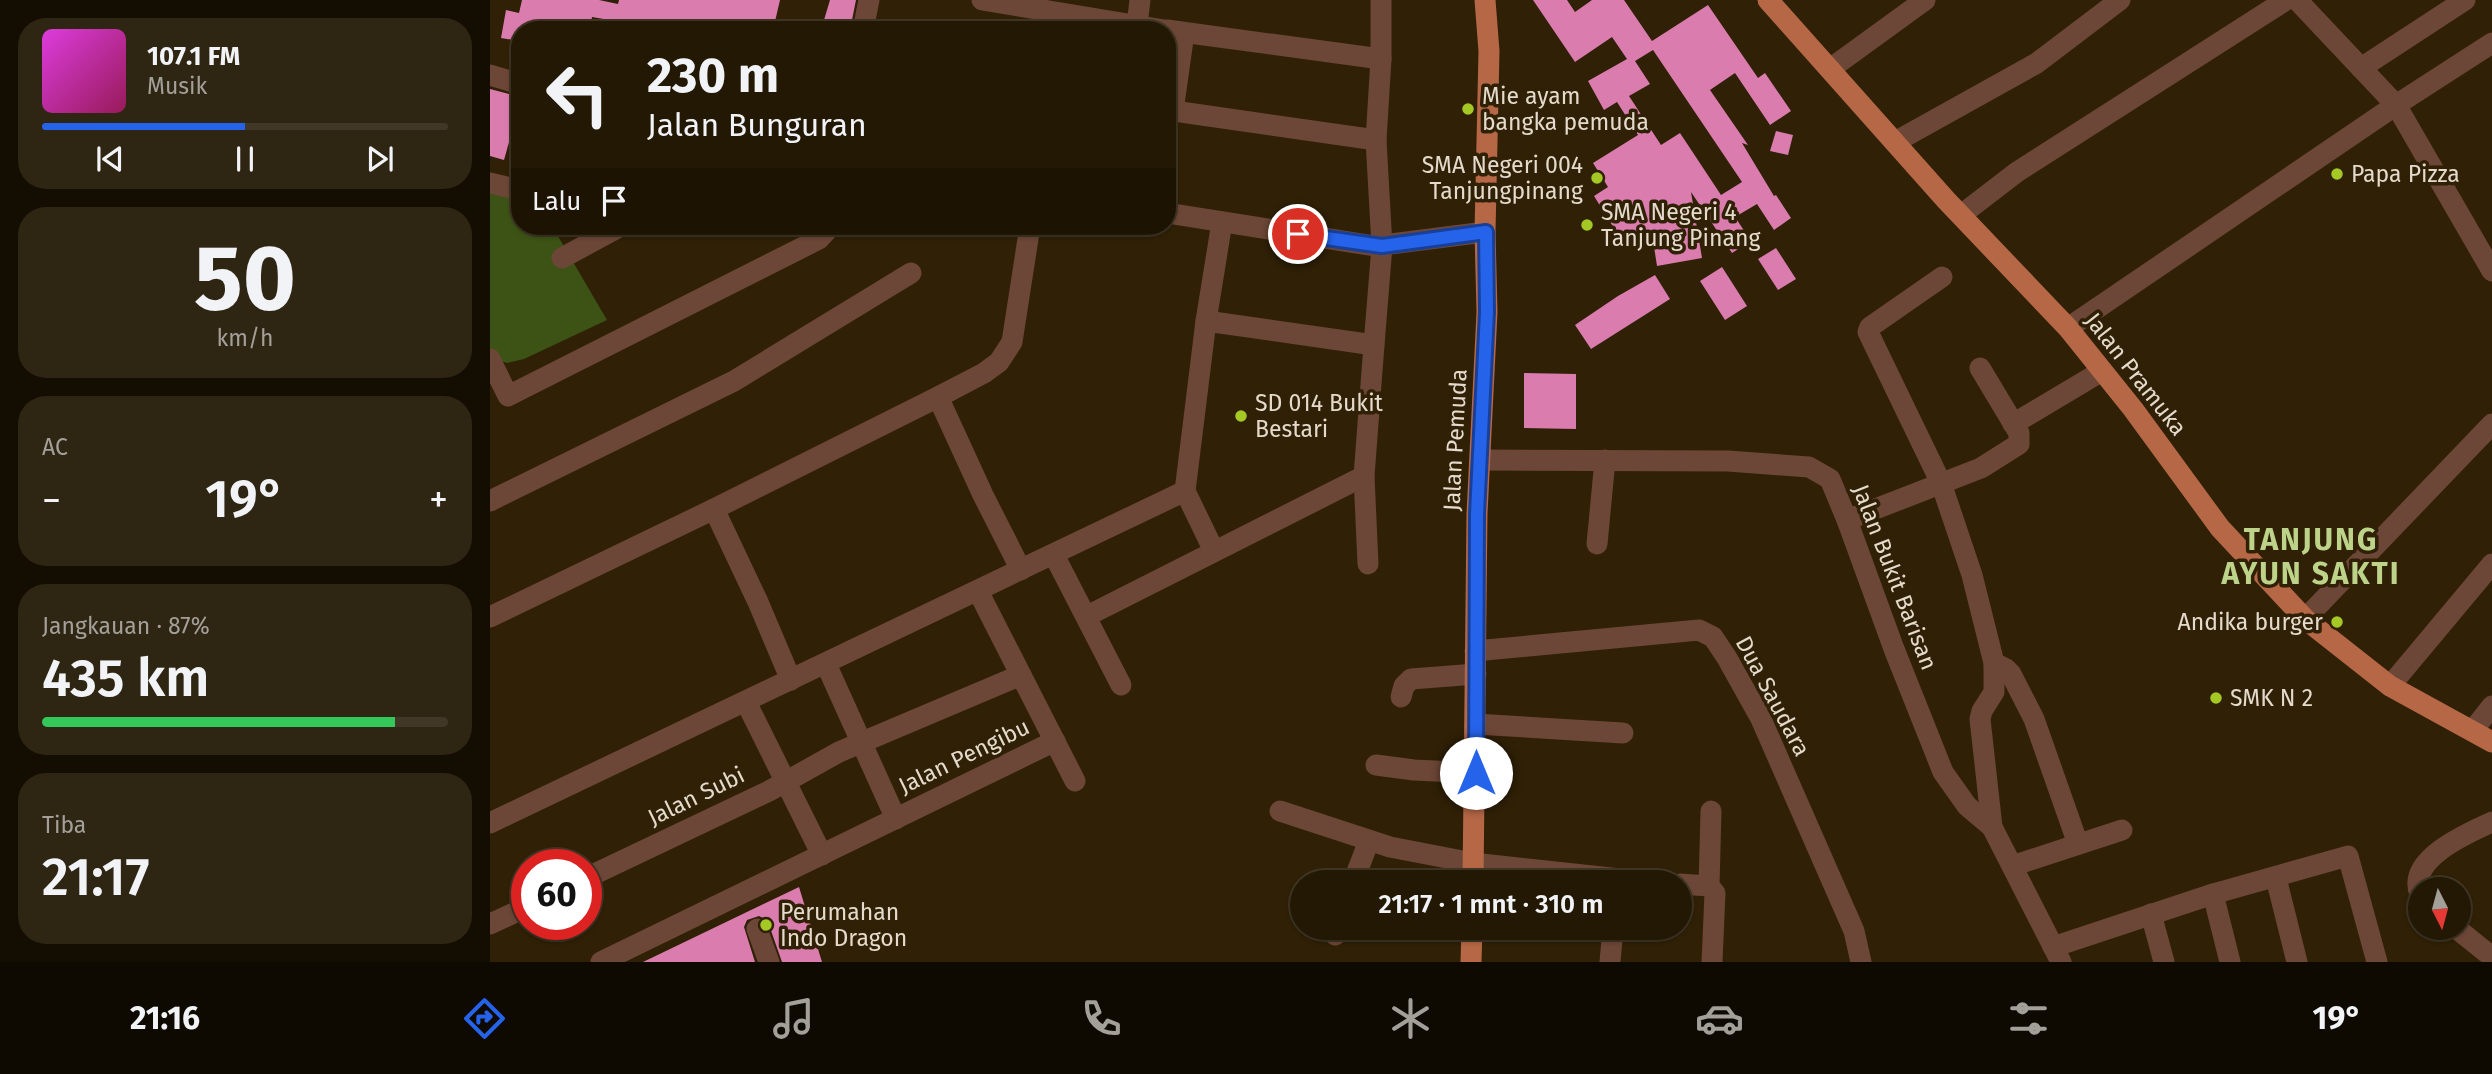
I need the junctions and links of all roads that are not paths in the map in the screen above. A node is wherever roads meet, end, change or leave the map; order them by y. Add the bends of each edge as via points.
1 (869, 0) edge
2 (982, 0) edge
3 (1140, 0) edge
4 (1381, 0) edge
5 (1485, 0) edge
6 (1768, 0) edge
7 (1925, 0) edge
8 (2120, 0) edge
9 (2286, 0) edge
10 (2297, 0) edge
11 (2465, 0) edge
12 (865, 21) edge
13 (1112, 21) edge
14 (1137, 21) edge
15 (1176, 32) edge
16 (2492, 43) edge
17 (1381, 59) junction
18 (2361, 68) junction
19 (1830, 69) junction
20 (490, 75) edge
21 (511, 81) edge
22 (2396, 105) junction
23 (1176, 112) edge
24 (1376, 140) junction
25 (1895, 142) junction
26 (490, 183) edge
27 (511, 188) edge
28 (1176, 214) edge
29 (1961, 215) junction
30 (1222, 222) junction
31 (1486, 232) junction
32 (604, 235) edge
33 (822, 235) edge
34 (1029, 235) edge
35 (1382, 246) junction
36 (562, 258) dead end
37 (2492, 271) edge
38 (911, 274) dead end
39 (1942, 277) dead end
40 (1206, 321) junction
41 (2068, 328) junction
42 (1374, 345) junction
43 (490, 359) edge
44 (1980, 368) dead end
45 (2102, 372) junction
46 (939, 397) junction
47 (2013, 424) junction
48 (2492, 424) edge
49 (1480, 460) junction
50 (1605, 460) junction
51 (1364, 477) junction
52 (1941, 483) junction
53 (1185, 491) junction
54 (490, 501) edge
55 (714, 509) junction
56 (1847, 520) junction
57 (1597, 544) dead end
58 (1214, 551) junction
59 (1054, 555) junction
60 (1368, 564) dead end
61 (2492, 564) edge
62 (1021, 570) junction
63 (978, 591) junction
64 (491, 614) edge
65 (1087, 616) junction
66 (2305, 619) junction
67 (1475, 650) junction
68 (1994, 663) junction
69 (825, 664) junction
70 (1476, 674) junction
71 (1021, 675) junction
72 (791, 680) junction
73 (1121, 685) dead end
74 (2390, 686) junction
75 (1401, 697) dead end
76 (746, 702) junction
77 (2492, 706) edge
78 (1475, 724) junction
79 (2473, 730) junction
80 (1623, 733) dead end
81 (1055, 741) junction
82 (2492, 742) edge
83 (860, 743) junction
84 (1376, 765) dead end
85 (1476, 773) junction
86 (1075, 781) dead end
87 (784, 782) junction
88 (1280, 811) dead end
89 (1711, 811) dead end
90 (895, 819) junction
91 (2492, 822) edge
92 (490, 823) edge
93 (1992, 827) junction
94 (2122, 830) dead end
95 (1369, 842) junction
96 (2078, 844) junction
97 (822, 855) junction
98 (2012, 866) junction
99 (1358, 870) edge
100 (1463, 870) edge
101 (1473, 870) edge
102 (602, 871) edge
103 (2420, 877) edge
104 (2276, 878) junction
105 (1692, 885) edge
106 (1709, 886) junction
107 (2213, 894) junction
108 (511, 914) edge
109 (2151, 914) junction
110 (490, 924) edge
111 (757, 929) dead end
112 (1472, 940) edge
113 (1612, 940) edge
114 (2471, 940) edge
115 (2057, 954) edge
116 (2492, 957) edge
117 (601, 962) edge
118 (769, 962) edge
119 (1471, 962) edge
120 (1610, 962) edge
121 (1712, 962) edge
122 (1861, 962) edge
123 (2164, 962) edge
124 (2230, 962) edge
125 (2297, 962) edge
126 (2377, 962) edge

1 - 12 street
2 - 13 street
3 - 14 street
4 - 17 street
5 - 31 main road, Jalan Pemuda via 1489,51
6 - 19 main road, Jalan Pramuka
7 - 19 street
8 - 25 street via 2037,63
9 - 29 street via 2017,172
10 - 18 street
11 - 18 street
15 - 17 street
16 - 22 street
17 - 24 street
18 - 22 street
19 - 25 main road, Jalan Pramuka
20 - 21 street
22 - 37 street
22 - 41 street
23 - 24 street
24 - 35 street
25 - 29 main road, Jalan Pramuka
26 - 27 street
28 - 30 street
29 - 41 main road, Jalan Pramuka
30 - 35 street
30 - 40 street
31 - 35 street
31 - 49 main road, Jalan Pemuda
32 - 36 street
33 - 43 street via 508,396
34 - 46 street via 1012,342 999,362
35 - 42 street
38 - 54 street via 734,381
39 - 52 street via 1868,332
40 - 42 street
40 - 53 street
41 - 45 main road, Jalan Pramuka
42 - 51 street
44 - 47 street
45 - 47 street
45 - 66 main road, Jalan Pramuka via 2220,528
46 - 55 street
46 - 62 street
47 - 52 street via 2019,444 1981,468
48 - 66 street
49 - 50 street, Jalan Bukit Barisan
49 - 67 main road, Jalan Pemuda
50 - 56 street, Jalan Bukit Barisan via 1809,467 1830,479
50 - 57 street
51 - 58 street
51 - 60 street
52 - 56 street
52 - 68 street via 1972,575
53 - 58 street
53 - 59 street
55 - 64 street
55 - 72 street
56 - 93 street, Jalan Bukit Barisan via 1943,772 1966,806
58 - 65 street
59 - 62 street
59 - 65 street
61 - 74 street
62 - 63 street
63 - 69 street
63 - 71 street
65 - 73 street
66 - 74 main road, Jalan Pramuka
67 - 70 main road, Jalan Pemuda
67 - 122 street, Dua Saudara via 1699,630 1713,638 1761,719 1853,931
68 - 93 street via 1994,692 1980,719
68 - 96 street via 2011,674 2034,719
69 - 72 street
69 - 83 street
70 - 75 street via 1411,680
70 - 78 main road, Jalan Pemuda
71 - 81 street
71 - 83 street, Jalan Subi
72 - 76 street
74 - 79 main road, Jalan Pramuka
76 - 87 street
76 - 92 street
77 - 79 street
78 - 80 street
78 - 85 main road, Jalan Pemuda
79 - 82 main road, Jalan Pramuka
81 - 86 street
81 - 90 street, Jalan Pengibu
83 - 87 street, Jalan Subi
83 - 90 street
84 - 85 street
85 - 101 main road, Jalan Pemuda
87 - 97 street
87 - 102 street, Jalan Subi
88 - 95 street
89 - 106 street
90 - 97 street, Jalan Pengibu
91 - 103 street via 2445,846
93 - 98 street, Jalan Bukit Barisan
94 - 96 street
95 - 99 street
95 - 100 street
96 - 98 street
97 - 117 street, Jalan Pengibu
98 - 115 street, Jalan Bukit Barisan
104 - 107 street
104 - 125 street
104 - 126 street via 2348,856
105 - 106 street
106 - 121 street via 1716,893
107 - 109 street
107 - 124 street
108 - 110 street
109 - 115 street
109 - 123 street
111 - 118 street
112 - 119 main road
113 - 120 street
114 - 116 street

